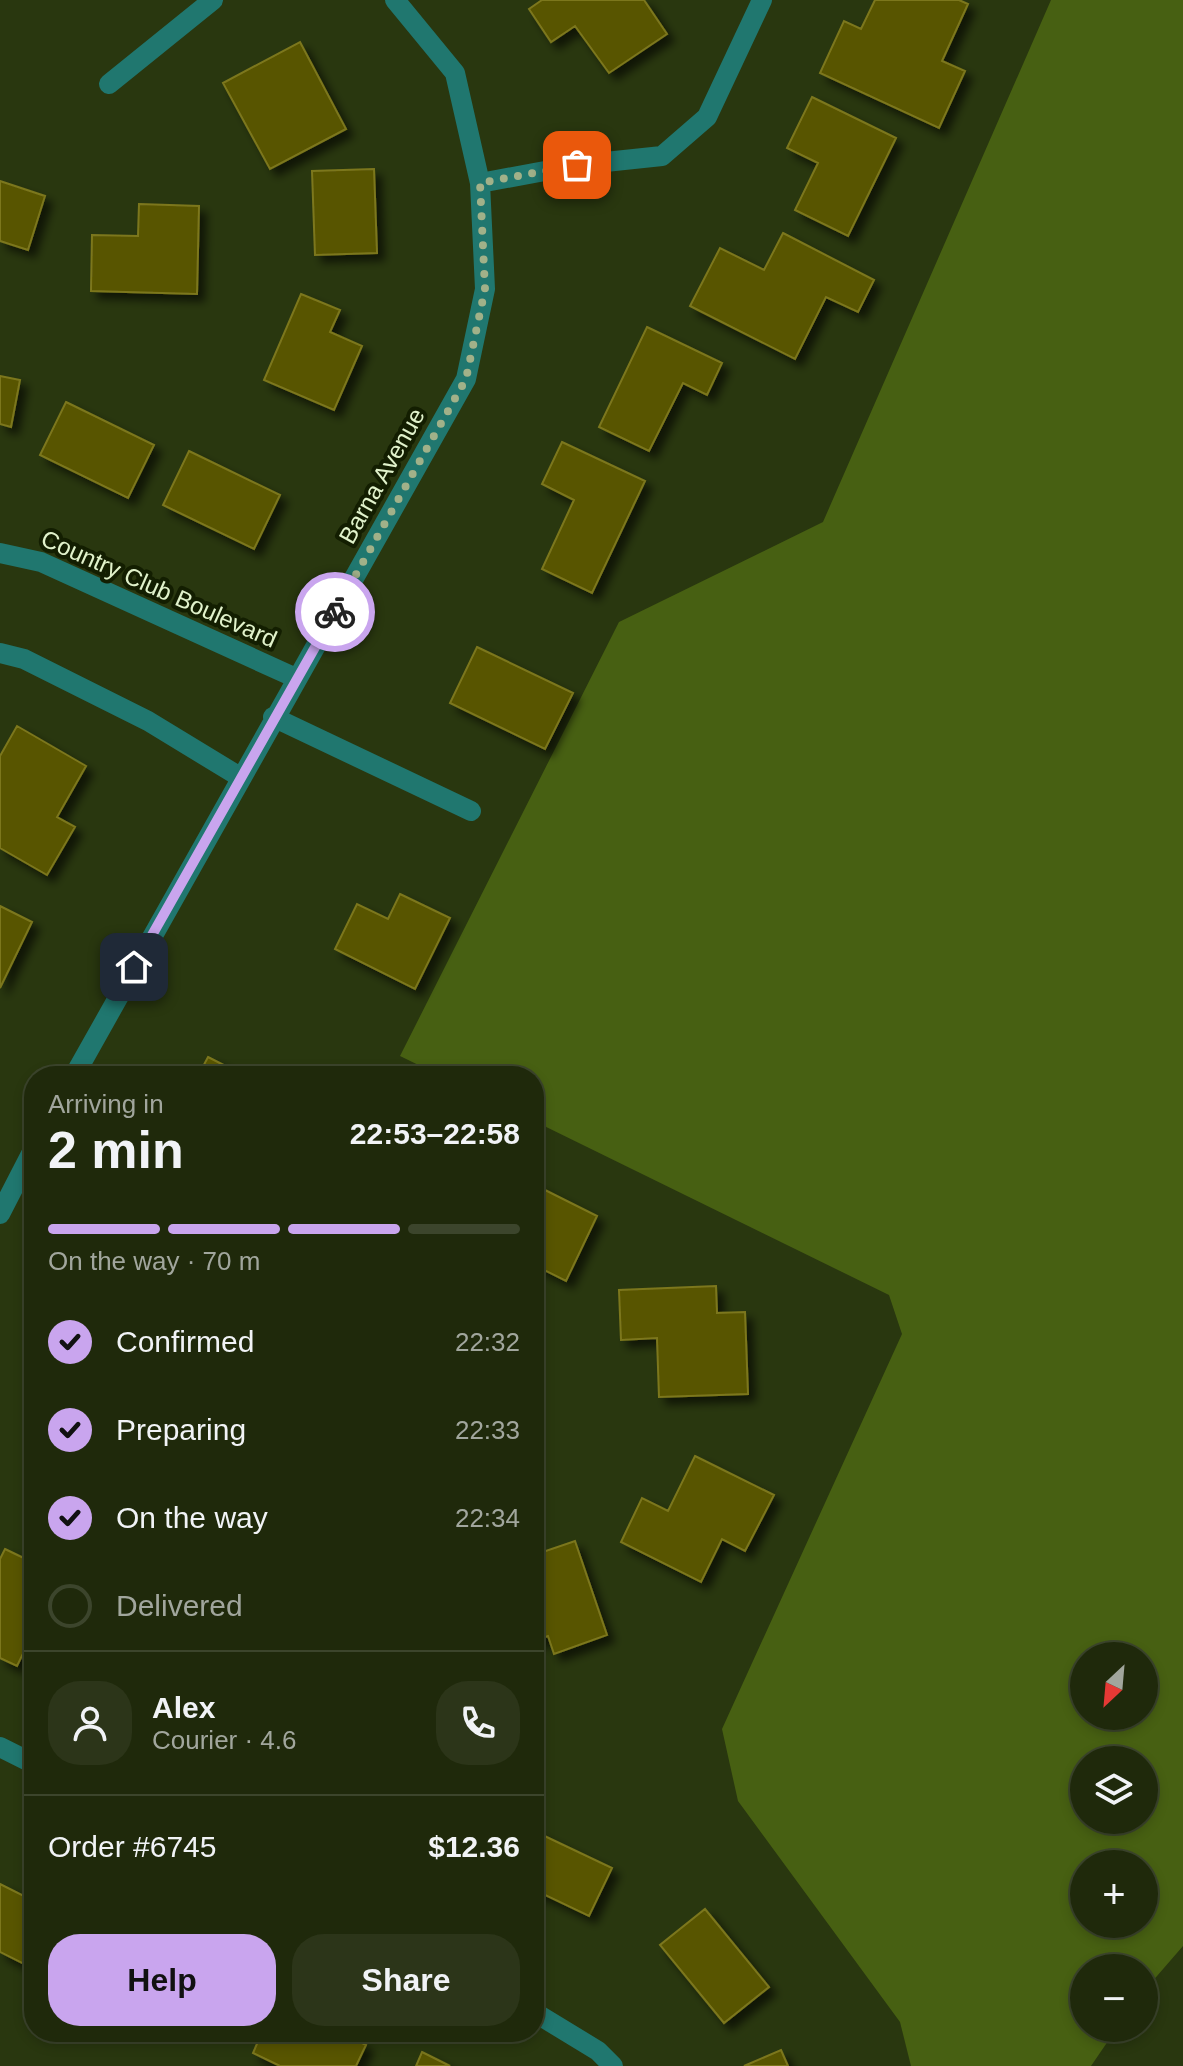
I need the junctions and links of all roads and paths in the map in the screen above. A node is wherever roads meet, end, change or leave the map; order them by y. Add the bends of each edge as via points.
1 (213, 0) edge
2 (395, 0) edge
3 (762, 0) edge
4 (109, 84) dead end
5 (480, 183) junction
6 (0, 553) edge
7 (0, 653) edge
8 (296, 678) junction
9 (273, 717) junction
10 (240, 777) junction
11 (471, 811) dead end
12 (80, 1066) edge
13 (24, 1181) edge
14 (0, 1214) edge
15 (0, 1747) edge
16 (24, 1759) edge
17 (544, 2018) edge
18 (613, 2066) edge

1 - 4 street
2 - 5 street, Barna Avenue via 455,73
3 - 5 street via 707,117 662,156
5 - 8 street, Barna Avenue via 485,289 466,379
6 - 8 street, Country Club Boulevard via 41,562
7 - 10 street via 24,659 148,721
8 - 9 street, Barna Avenue
9 - 10 street, Barna Avenue
9 - 11 street
10 - 12 street, Barna Avenue
13 - 14 street
15 - 16 street
17 - 18 street

